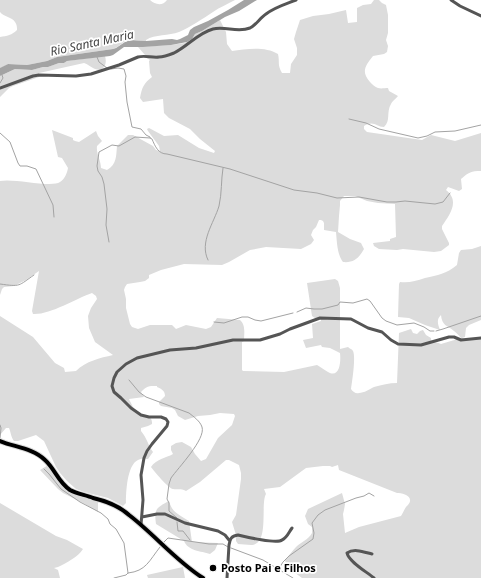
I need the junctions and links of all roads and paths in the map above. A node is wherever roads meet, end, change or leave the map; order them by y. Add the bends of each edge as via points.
1 (296, 0) edge
2 (451, 0) edge
3 (481, 16) edge
4 (0, 88) edge
5 (481, 338) edge
6 (0, 442) edge
7 (142, 517) junction
8 (141, 525) junction
9 (292, 528) dead end
10 (229, 540) junction
11 (372, 554) dead end
12 (203, 578) edge
13 (227, 578) edge
14 (374, 578) edge

1 - 4 street via 266,14 249,28 213,29 163,57 138,57 110,69 83,76 33,76
2 - 3 street
5 - 7 street via 466,340 449,337 421,345 404,345 395,343 382,332 351,319 320,318 260,340 233,340 137,358 117,372 112,386 114,392 141,415 161,416 168,422 144,458 141,475
6 - 8 main road via 37,454 47,462 60,482 70,489 112,504
7 - 8 street
7 - 10 street via 165,514 194,526 218,531
8 - 12 main road
9 - 10 street via 279,542 238,535
10 - 13 street
11 - 14 street via 352,550 347,553 349,558

